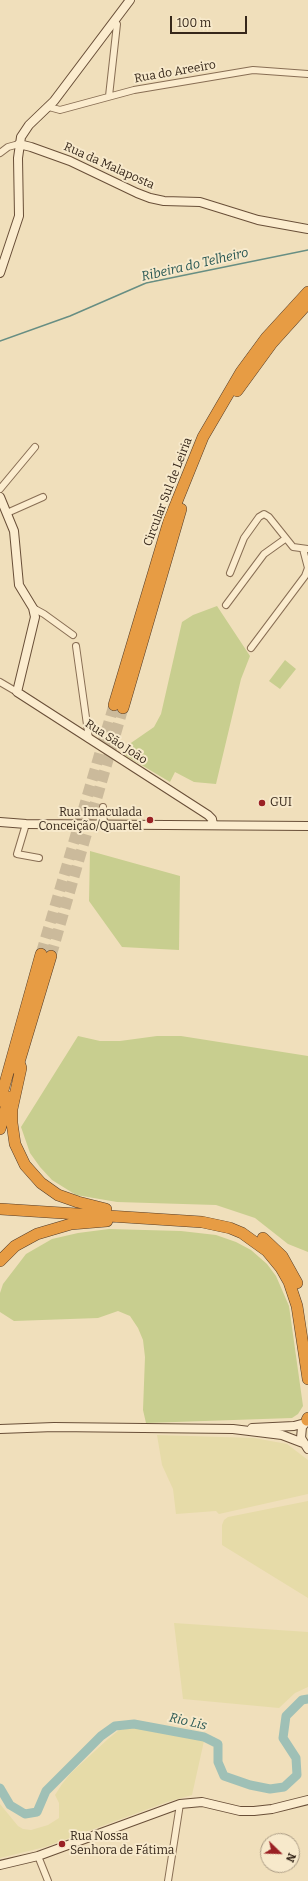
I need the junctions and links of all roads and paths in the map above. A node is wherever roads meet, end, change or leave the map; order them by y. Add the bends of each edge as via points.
1 (130, 0) edge
2 (114, 21) junction
3 (308, 74) edge
4 (109, 96) junction
5 (49, 107) junction
6 (19, 144) junction
7 (0, 145) edge
8 (8, 147) junction
9 (0, 153) edge
10 (308, 229) edge
11 (0, 273) edge
12 (308, 292) edge
13 (308, 303) edge
14 (269, 340) junction
15 (35, 447) dead end
16 (0, 489) edge
17 (0, 496) edge
18 (43, 497) dead end
19 (7, 513) junction
20 (285, 538) junction
21 (306, 549) edge
22 (230, 573) dead end
23 (226, 605) dead end
24 (33, 608) junction
25 (73, 635) dead end
26 (76, 646) dead end
27 (251, 648) dead end
28 (0, 682) edge
29 (17, 692) junction
30 (118, 706) tunnel mouth
31 (89, 739) junction
32 (103, 807) dead end
33 (0, 822) edge
34 (26, 824) junction
35 (104, 825) junction
36 (213, 826) junction
37 (308, 826) edge
38 (39, 858) dead end
39 (19, 1030) junction
40 (19, 1062) junction
41 (0, 1076) edge
42 (0, 1101) edge
43 (0, 1129) edge
44 (2, 1207) edge
45 (106, 1209) junction
46 (143, 1218) junction
47 (0, 1261) edge
48 (308, 1324) edge
49 (308, 1379) edge
50 (307, 1420) edge
51 (0, 1429) edge
52 (233, 1429) junction
53 (306, 1446) edge
54 (308, 1800) edge
55 (180, 1804) junction
56 (38, 1856) junction
57 (0, 1865) edge
58 (48, 1881) edge
59 (168, 1881) edge

1 - 2 street
2 - 4 street via 118,24
2 - 5 street
3 - 4 street, Rua do Areeiro via 253,70
4 - 5 street, Rua do Areeiro via 60,110
5 - 6 street via 26,128
6 - 8 street
6 - 10 street, Rua da Malaposta via 70,161 150,198 200,202 258,220
6 - 11 street via 19,216
7 - 8 street
8 - 9 street
12 - 14 highway, Circular Sul de Leiria
13 - 14 highway, Circular Sul de Leiria
14 - 30 highway, Circular Sul de Leiria via 230,387 191,463 167,528
15 - 16 street
17 - 19 street
18 - 19 street
19 - 24 street via 16,537 19,585
20 - 21 street via 293,546
20 - 22 street via 266,514 259,517 244,538
20 - 23 street via 264,554
21 - 27 street via 306,576
24 - 25 street
24 - 29 street via 34,624
26 - 31 street
28 - 29 street, Rua São João
29 - 31 street, Rua São João
31 - 36 street, Rua São João via 208,815
32 - 35 street
33 - 34 street
34 - 35 street
34 - 38 street via 17,854
35 - 36 street
36 - 37 street
39 - 40 highway via 46,955
39 - 41 highway
39 - 42 highway
40 - 43 highway
40 - 45 highway via 21,1068 12,1109 12,1122 15,1144 25,1165 41,1183 58,1195
44 - 45 highway
44 - 46 highway
45 - 48 highway via 205,1215 231,1221 249,1229 272,1246 289,1266 302,1296
46 - 47 highway via 87,1222 45,1231 22,1241
46 - 49 highway via 219,1225 242,1233 267,1251 281,1268 293,1290
50 - 52 street via 294,1426
50 - 53 street via 301,1433
51 - 52 street
52 - 53 street via 282,1436
54 - 55 street via 254,1811 240,1811 202,1802
55 - 56 street
55 - 59 street
56 - 57 street
56 - 58 street

